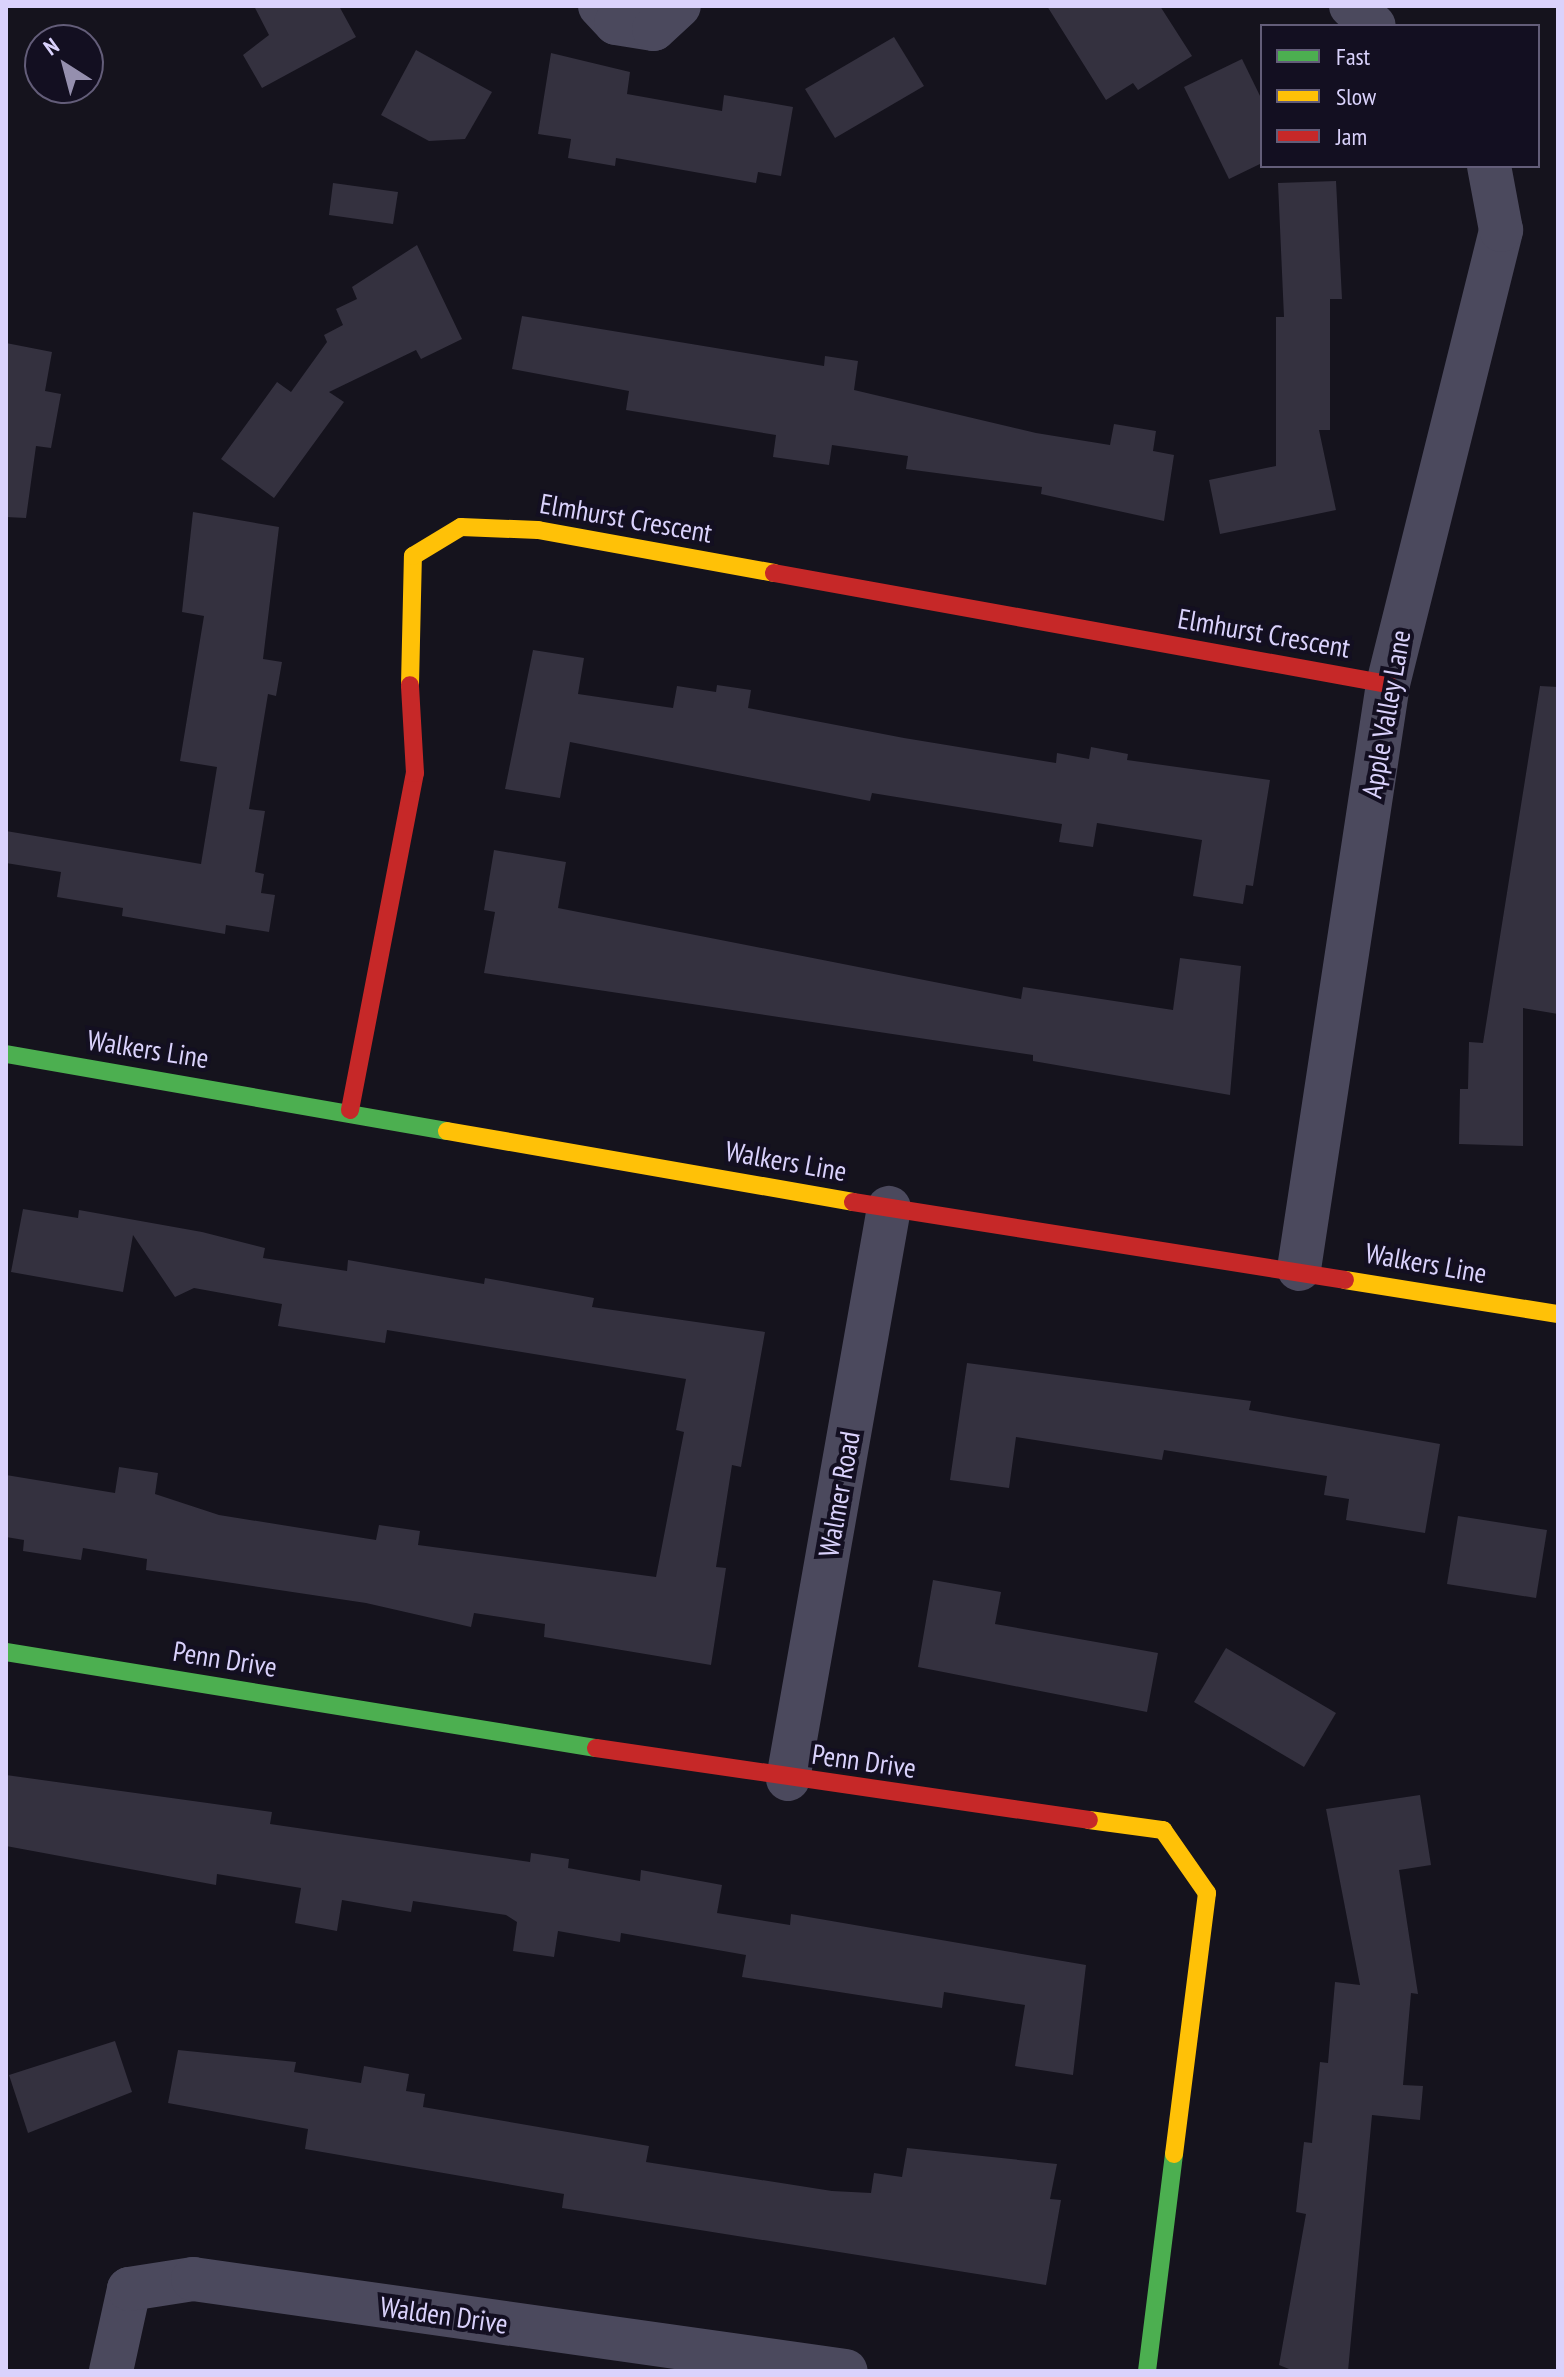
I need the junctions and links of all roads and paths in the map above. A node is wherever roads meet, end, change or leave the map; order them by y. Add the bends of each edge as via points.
1 (600, 6) edge
2 (679, 6) edge
3 (1351, 6) edge
4 (1372, 24) edge
5 (1489, 168) edge
6 (1388, 684) junction
7 (6, 1054) edge
8 (350, 1110) junction
9 (889, 1208) junction
10 (1299, 1269) junction
11 (1558, 1314) edge
12 (6, 1652) edge
13 (788, 1779) junction
14 (111, 2371) edge
15 (846, 2371) edge
16 (1147, 2371) edge

1 - 2 street via 616,23 654,29
3 - 4 street
5 - 6 street, Apple Valley Lane via 1501,230
6 - 8 street, Elmhurst Crescent via 538,530 461,527 413,556 407,630 415,773
6 - 10 street, Apple Valley Lane
7 - 8 street, Walkers Line
8 - 9 street, Walkers Line
9 - 10 street, Walkers Line
9 - 13 street, Walmer Road
10 - 11 street, Walkers Line
12 - 13 street, Penn Drive
13 - 16 street, Penn Drive via 1163,1830 1190,1859 1207,1893
14 - 15 street, Walden Drive via 129,2289 193,2279

